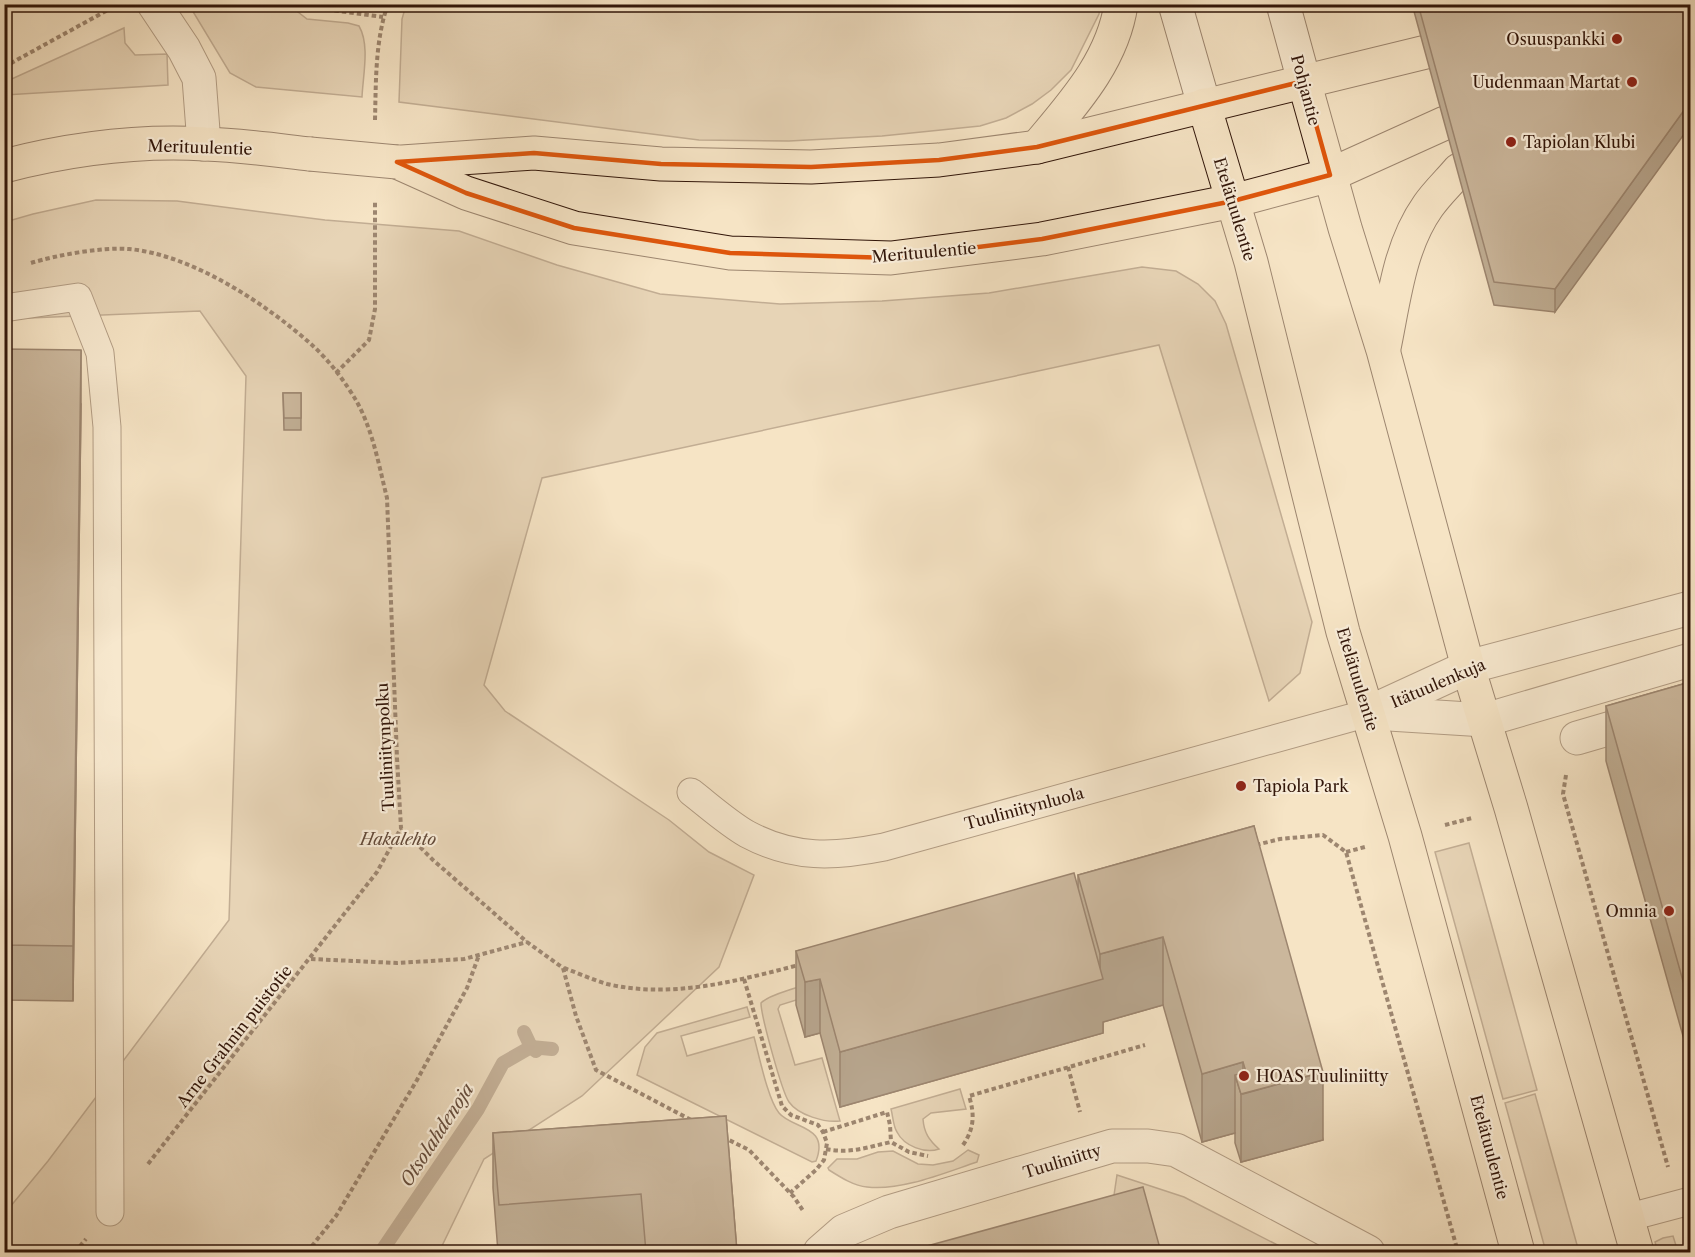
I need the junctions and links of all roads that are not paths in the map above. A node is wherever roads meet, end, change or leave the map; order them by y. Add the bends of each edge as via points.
1 (154, 4) edge
2 (1121, 4) edge
3 (1175, 4) edge
4 (1283, 4) edge
5 (1426, 52) edge
6 (1304, 81) junction
7 (1204, 105) junction
8 (1445, 123) edge
9 (204, 144) junction
10 (1037, 147) junction
11 (397, 162) junction
12 (4, 166) edge
13 (1459, 170) edge
14 (1330, 176) junction
15 (1233, 201) junction
16 (4, 308) edge
17 (1383, 350) junction
18 (1690, 608) edge
19 (1690, 660) edge
20 (1468, 667) junction
21 (1690, 705) edge
22 (1368, 712) junction
23 (1485, 720) junction
24 (1577, 738) road end
25 (691, 792) dead end
26 (1684, 1203) edge
27 (110, 1212) road end
28 (1626, 1218) junction
29 (824, 1249) edge
30 (1368, 1252) edge
31 (1518, 1252) edge
32 (1637, 1252) edge

1 - 9 street via 199,78
2 - 10 main road via 1111,44 1080,94
3 - 7 street
4 - 6 street, Pohjantie
5 - 6 main road, Merituulentie
6 - 7 main road, Merituulentie
6 - 14 main road, Pohjantie
7 - 10 main road, Merituulentie
7 - 15 main road, Etelätuulentie
8 - 14 main road, Merituulentie
9 - 11 main road, Merituulentie, bridge
9 - 12 main road, Merituulentie via 85,148
10 - 11 main road, Merituulentie via 939,160 811,167 661,164 534,153
11 - 15 main road, Merituulentie via 466,193 574,228 730,252 891,258 1042,239
13 - 17 main road via 1428,206 1411,237
14 - 15 main road, Merituulentie
14 - 17 main road
15 - 22 main road, Etelätuulentie via 1343,632
16 - 27 lane via 78,297 100,353 107,427
17 - 20 main road
18 - 20 street, Itätuulenkuja
19 - 23 street, Itätuulenkuja
20 - 22 street, Itätuulenkuja
20 - 23 main road
21 - 24 street
22 - 23 street, Itätuulenkuja
22 - 25 lane, Tuuliniitynluola via 884,847 846,854 809,854 776,846 746,833
22 - 31 main road, Etelätuulentie
23 - 28 main road
26 - 28 lane
28 - 32 main road
29 - 30 street, Tuuliniitty via 844,1231 889,1212 1112,1146 1148,1146 1176,1150

